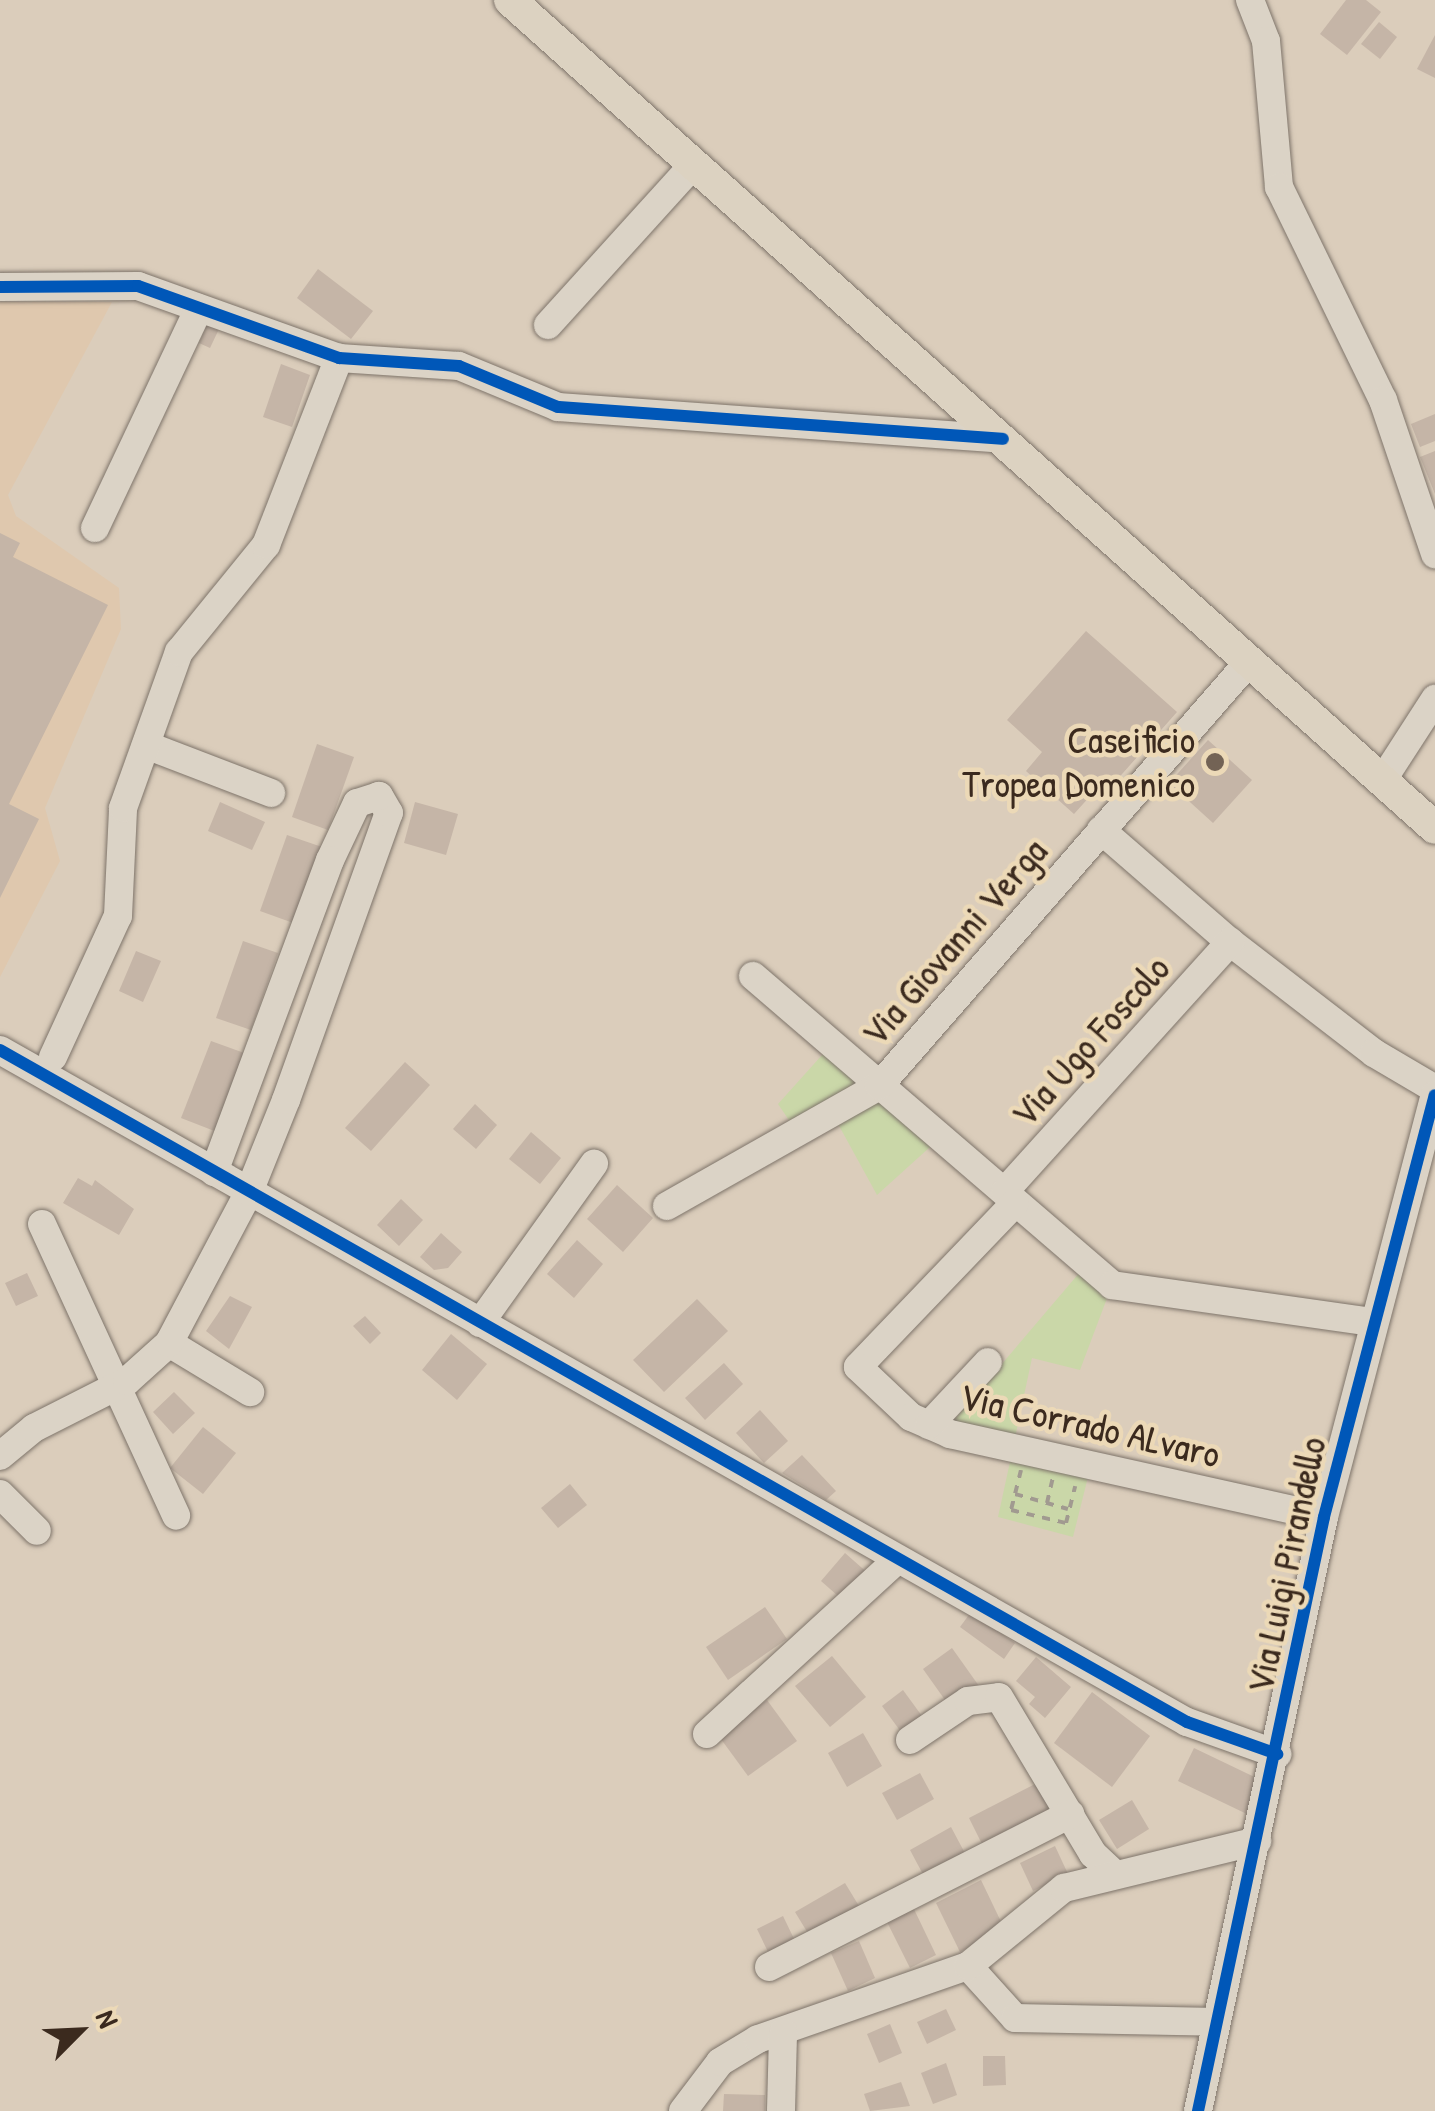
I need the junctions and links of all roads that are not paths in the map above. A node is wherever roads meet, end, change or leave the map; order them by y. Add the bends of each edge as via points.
1 (510, 0) edge
2 (1250, 0) edge
3 (694, 164) junction
4 (0, 287) edge
5 (198, 308) junction
6 (548, 325) dead end
7 (339, 358) junction
8 (1003, 439) junction
9 (1428, 514) edge
10 (95, 528) dead end
11 (1435, 554) edge
12 (1247, 664) junction
13 (1435, 699) edge
14 (146, 746) junction
15 (1382, 781) junction
16 (271, 793) dead end
17 (1435, 828) edge
18 (1100, 830) junction
19 (1230, 942) junction
20 (752, 976) dead end
21 (0, 1050) edge
22 (52, 1057) dead end
23 (879, 1086) junction
24 (1435, 1092) edge
25 (594, 1164) dead end
26 (214, 1172) junction
27 (249, 1192) junction
28 (1010, 1197) junction
29 (666, 1206) dead end
30 (42, 1224) dead end
31 (1371, 1322) junction
32 (480, 1323) junction
33 (168, 1343) junction
34 (988, 1362) dead end
35 (858, 1367) joint
36 (113, 1389) junction
37 (250, 1392) dead end
38 (929, 1425) junction
39 (0, 1456) edge
40 (0, 1494) edge
41 (176, 1516) dead end
42 (1324, 1517) junction
43 (37, 1531) dead end
44 (897, 1560) junction
45 (706, 1734) dead end
46 (910, 1740) dead end
47 (1277, 1754) junction
48 (1070, 1814) junction
49 (1257, 1841) junction
50 (1112, 1872) junction
51 (769, 1966) dead end
52 (968, 1966) junction
53 (1216, 2022) junction
54 (783, 2032) junction
55 (682, 2111) edge
56 (781, 2111) edge
57 (1198, 2111) edge

1 - 3 main road
2 - 9 street via 1266,41 1280,187 1383,400
3 - 6 street
3 - 8 main road
4 - 5 street via 138,286
5 - 7 street
5 - 10 street
7 - 8 street via 459,366 558,407
7 - 14 street via 266,545 179,652
8 - 12 main road
9 - 11 street
12 - 15 main road
12 - 18 street, Via Giovanni Verga
13 - 15 street
14 - 16 street
14 - 22 street via 123,808 118,916
15 - 17 main road
18 - 19 street
18 - 23 street, Via Giovanni Verga
19 - 24 street via 1374,1054
19 - 28 street, Via Ugo Foscolo
20 - 23 street
21 - 26 street
23 - 28 street
23 - 29 street, Via Giovanni Verga
24 - 31 street, Via Luigi Pirandello
25 - 32 street
26 - 27 street
26 - 27 street via 330,860 357,803 378,796 389,813
27 - 32 street
27 - 33 street
28 - 31 street via 1112,1285
28 - 35 street, Via Ugo Foscolo
30 - 36 street
31 - 42 street, Via Luigi Pirandello
32 - 44 street
33 - 36 street
33 - 37 street
34 - 38 street
35 - 38 street, Via Corrado ALvaro via 911,1417
36 - 39 street via 34,1428
36 - 41 street
38 - 42 street, Via Corrado ALvaro
40 - 43 street
42 - 47 street, Via Luigi Pirandello
44 - 45 street
44 - 47 street via 1187,1722
46 - 48 street via 968,1702 999,1697
47 - 49 street, Via Luigi Pirandello
48 - 50 street
48 - 51 street
49 - 50 street
49 - 53 street, Via Luigi Pirandello
50 - 52 street via 1064,1888
52 - 53 street via 1016,2018
52 - 54 street
53 - 57 street, Via Luigi Pirandello
54 - 55 street via 720,2062
54 - 56 street

